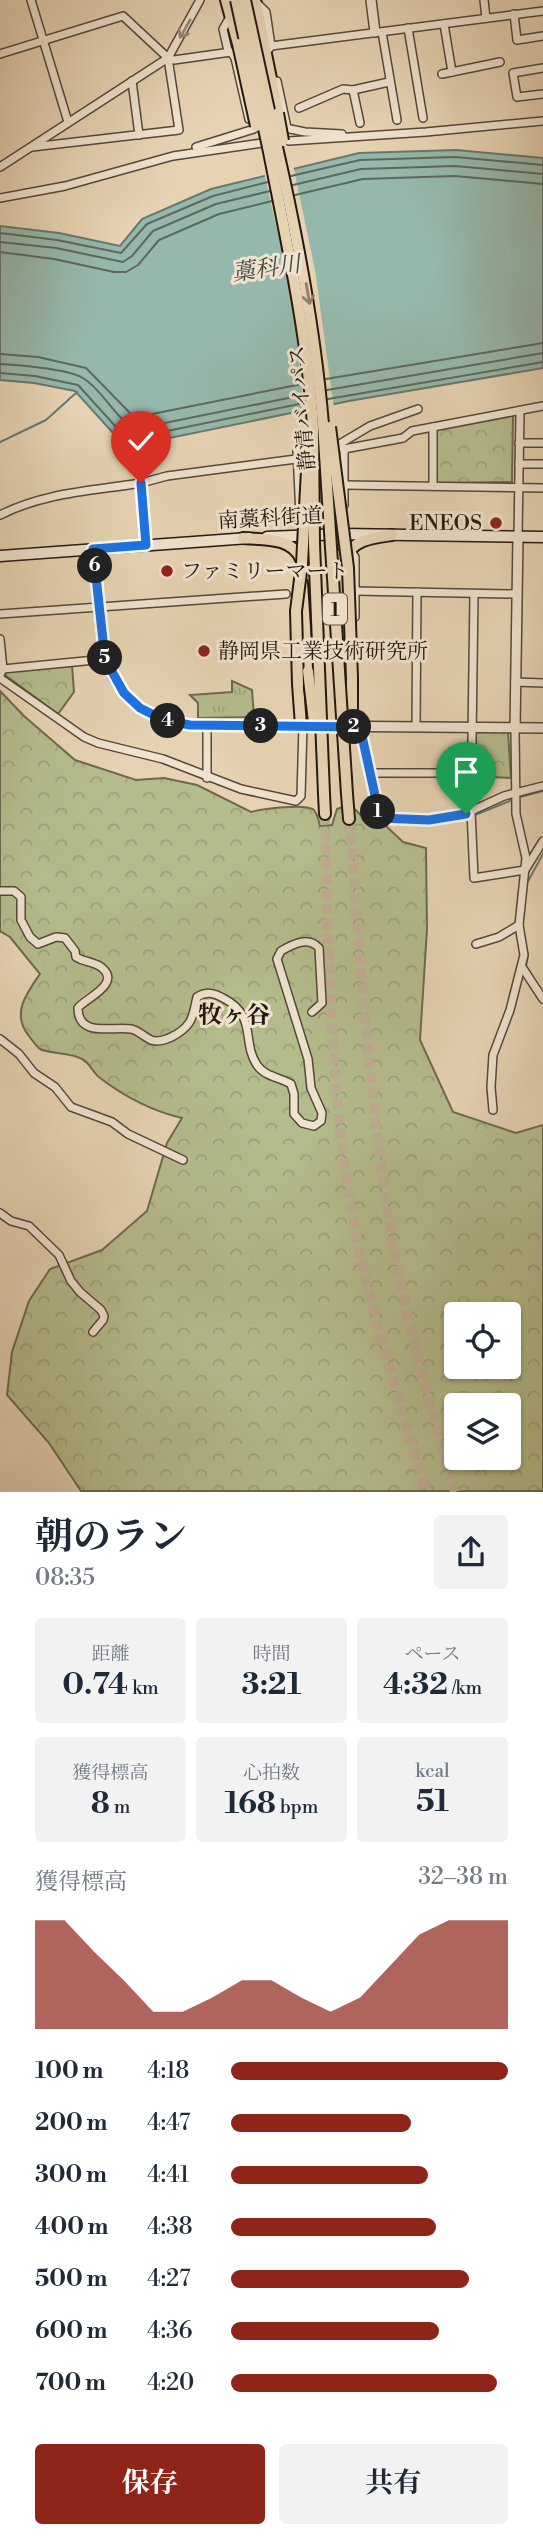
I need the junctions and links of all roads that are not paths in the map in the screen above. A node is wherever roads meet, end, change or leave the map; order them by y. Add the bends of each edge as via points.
1 (31, 0) edge
2 (200, 0) edge
3 (226, 0) edge
4 (236, 0) edge
5 (245, 0) edge
6 (255, 0) edge
7 (370, 0) edge
8 (484, 0) edge
9 (543, 11) edge
10 (514, 15) junction
11 (230, 17) junction
12 (485, 19) junction
13 (444, 24) junction
14 (408, 28) junction
15 (378, 32) junction
16 (543, 36) edge
17 (45, 40) junction
18 (271, 46) junction
19 (228, 51) junction
20 (0, 54) edge
21 (168, 58) junction
22 (500, 62) dead end
23 (543, 68) edge
24 (452, 72) junction
25 (442, 74) dead end
26 (132, 81) junction
27 (389, 82) junction
28 (354, 90) junction
29 (543, 94) edge
30 (299, 108) dead end
31 (285, 115) junction
32 (423, 118) dead end
33 (397, 120) dead end
34 (543, 121) edge
35 (68, 122) junction
36 (360, 123) dead end
37 (254, 129) dead end
38 (139, 135) junction
39 (364, 137) junction
40 (289, 141) dead end
41 (262, 143) dead end
42 (31, 148) junction
43 (173, 156) junction
44 (0, 167) edge
45 (0, 198) edge
46 (289, 227) junction
47 (312, 360) junction
48 (543, 407) edge
49 (418, 409) dead end
50 (520, 411) junction
51 (433, 427) junction
52 (519, 443) junction
53 (543, 443) edge
54 (344, 449) junction
55 (304, 450) dead end
56 (296, 459) junction
57 (519, 464) junction
58 (543, 464) edge
59 (141, 483) junction
60 (344, 485) junction
61 (433, 486) junction
62 (518, 488) junction
63 (543, 488) edge
64 (0, 515) edge
65 (300, 534) junction
66 (342, 534) junction
67 (392, 535) junction
68 (518, 537) junction
69 (543, 537) edge
70 (243, 538) junction
71 (146, 545) junction
72 (350, 548) junction
73 (93, 549) junction
74 (0, 556) edge
75 (301, 559) junction
76 (343, 562) junction
77 (355, 591) junction
78 (417, 592) junction
79 (286, 594) dead end
80 (474, 594) junction
81 (516, 594) junction
82 (100, 607) junction
83 (0, 614) edge
84 (0, 639) edge
85 (105, 659) junction
86 (1, 674) edge
87 (348, 675) junction
88 (515, 682) junction
89 (543, 683) edge
90 (352, 696) junction
91 (208, 726) junction
92 (302, 726) junction
93 (416, 726) junction
94 (472, 726) junction
95 (356, 727) junction
96 (514, 727) junction
97 (543, 728) edge
98 (369, 773) junction
99 (471, 773) junction
100 (207, 778) junction
101 (543, 786) edge
102 (515, 793) junction
103 (324, 794) junction
104 (346, 794) junction
105 (471, 811) junction
106 (325, 814) tunnel mouth
107 (349, 819) tunnel mouth
108 (543, 841) edge
109 (525, 870) junction
110 (0, 891) edge
111 (519, 925) junction
112 (477, 944) dead end
113 (522, 967) junction
114 (543, 999) edge
115 (312, 1012) dead end
116 (0, 1039) edge
117 (493, 1110) dead end
118 (183, 1160) dead end
119 (0, 1213) edge
120 (93, 1332) dead end

1 - 17 street
2 -> 21 street
3 - 11 highway, 1
4 - 46 highway, 静清バイパス / 1, bridge
5 - 46 highway, 静清バイパス / 1, bridge
6 - 18 street via 266,12
6 - 46 highway, 1, bridge via 282,135
7 - 15 street
8 - 12 street
9 - 10 street
10 - 12 street
10 - 16 street via 516,40
11 - 19 street via 223,29
11 - 46 highway, 1, bridge via 259,137
12 - 13 street
13 - 14 street
13 - 24 street
14 - 15 street
14 - 32 street
15 - 18 street
15 - 27 street
17 - 20 street
17 - 21 street via 123,16
17 - 35 street
18 - 31 street
19 - 21 street via 190,59
19 - 31 street via 235,58 249,119
21 - 26 street
21 - 38 street via 179,130
22 - 24 street
23 - 29 street via 513,73 517,97
24 - 25 street
26 - 35 street
26 - 38 street
27 - 28 street
27 - 33 street
28 - 30 street via 343,89
28 - 36 street
31 - 39 street via 286,128
34 - 39 street
35 - 42 street
37 - 43 street
38 - 42 street
39 - 40 street
41 - 43 street
42 - 44 street
43 - 45 street via 65,187
46 - 47 highway, 静清バイパス / 1 via 292,267
47 - 87 highway, 1, bridge via 338,481 346,544
47 - 92 highway, 1, bridge via 296,611
47 - 103 highway, 静清バイパス / 1, bridge
47 - 104 highway, 静清バイパス / 1, bridge via 329,492
48 - 50 street
49 - 54 street via 360,430 338,445
50 - 51 street
50 - 52 street
51 - 54 street
51 - 61 street
52 - 53 street
52 - 57 street
54 - 60 street
55 - 56 street via 297,451
56 - 59 street
56 - 65 street
57 - 58 street
57 - 62 street
59 - 64 street via 46,496
59 - 71 street
60 - 61 street
60 - 66 street
61 - 62 street
62 - 63 street
62 - 68 street
65 - 66 main road, 南藁科街道
65 - 70 main road, 南藁科街道
65 - 75 highway, 1
66 - 67 main road, 南藁科街道
66 - 76 highway, 1
67 - 68 main road, 南藁科街道
67 - 72 highway
68 - 69 main road, 南藁科街道
68 - 81 street
70 - 71 main road, 南藁科街道
70 - 75 highway via 285,543
71 - 73 main road, 南藁科街道
72 - 76 highway, 1
72 - 77 street via 355,557
73 - 74 main road, 南藁科街道
73 - 82 street
75 - 103 highway, 1, bridge via 308,671
76 - 87 highway, 1
77 - 78 street
77 - 90 street via 356,686
78 - 80 street
78 - 93 street
79 - 82 street
80 - 81 street
80 - 94 street
81 - 88 street
82 - 83 street
82 - 85 street
84 - 86 street
85 - 86 street
85 - 91 street via 124,693 140,708 172,722
86 - 100 street via 84,737
87 - 90 highway, 1
87 - 104 highway, 1, bridge
88 - 89 street
88 - 96 street
90 - 95 highway, 1
91 - 92 street
91 - 100 street
92 - 95 street
92 - 100 street via 299,800
93 - 94 street
93 - 95 street
94 - 96 street
94 - 99 street
95 - 98 street
96 - 97 street
96 - 102 street
98 - 99 street
98 - 105 street via 380,818 429,820
99 - 105 street
101 - 102 street
102 - 105 street
102 - 109 street
103 - 106 highway, 静清バイパス / 1
104 - 107 highway, 静清バイパス / 1
105 - 109 street via 474,878
108 - 109 street
109 - 111 street
110 - 115 street via 14,891 21,897 21,920 38,944 65,938 76,957 105,971 104,987 78,1008 82,1022 97,1030 132,1029 149,1039 162,1040 190,1023 197,997 204,993 228,1000 245,1020 257,1064 268,1075 291,1084 294,1114 302,1123 314,1126 322,1113 312,1094 308,1059 276,959 281,951 302,942 319,948 321,1003
111 - 112 street
111 - 113 street
113 - 114 street
113 - 117 street via 493,1055
116 - 118 street via 71,1107 112,1122
119 - 120 street via 29,1226 59,1255 80,1292 104,1316

